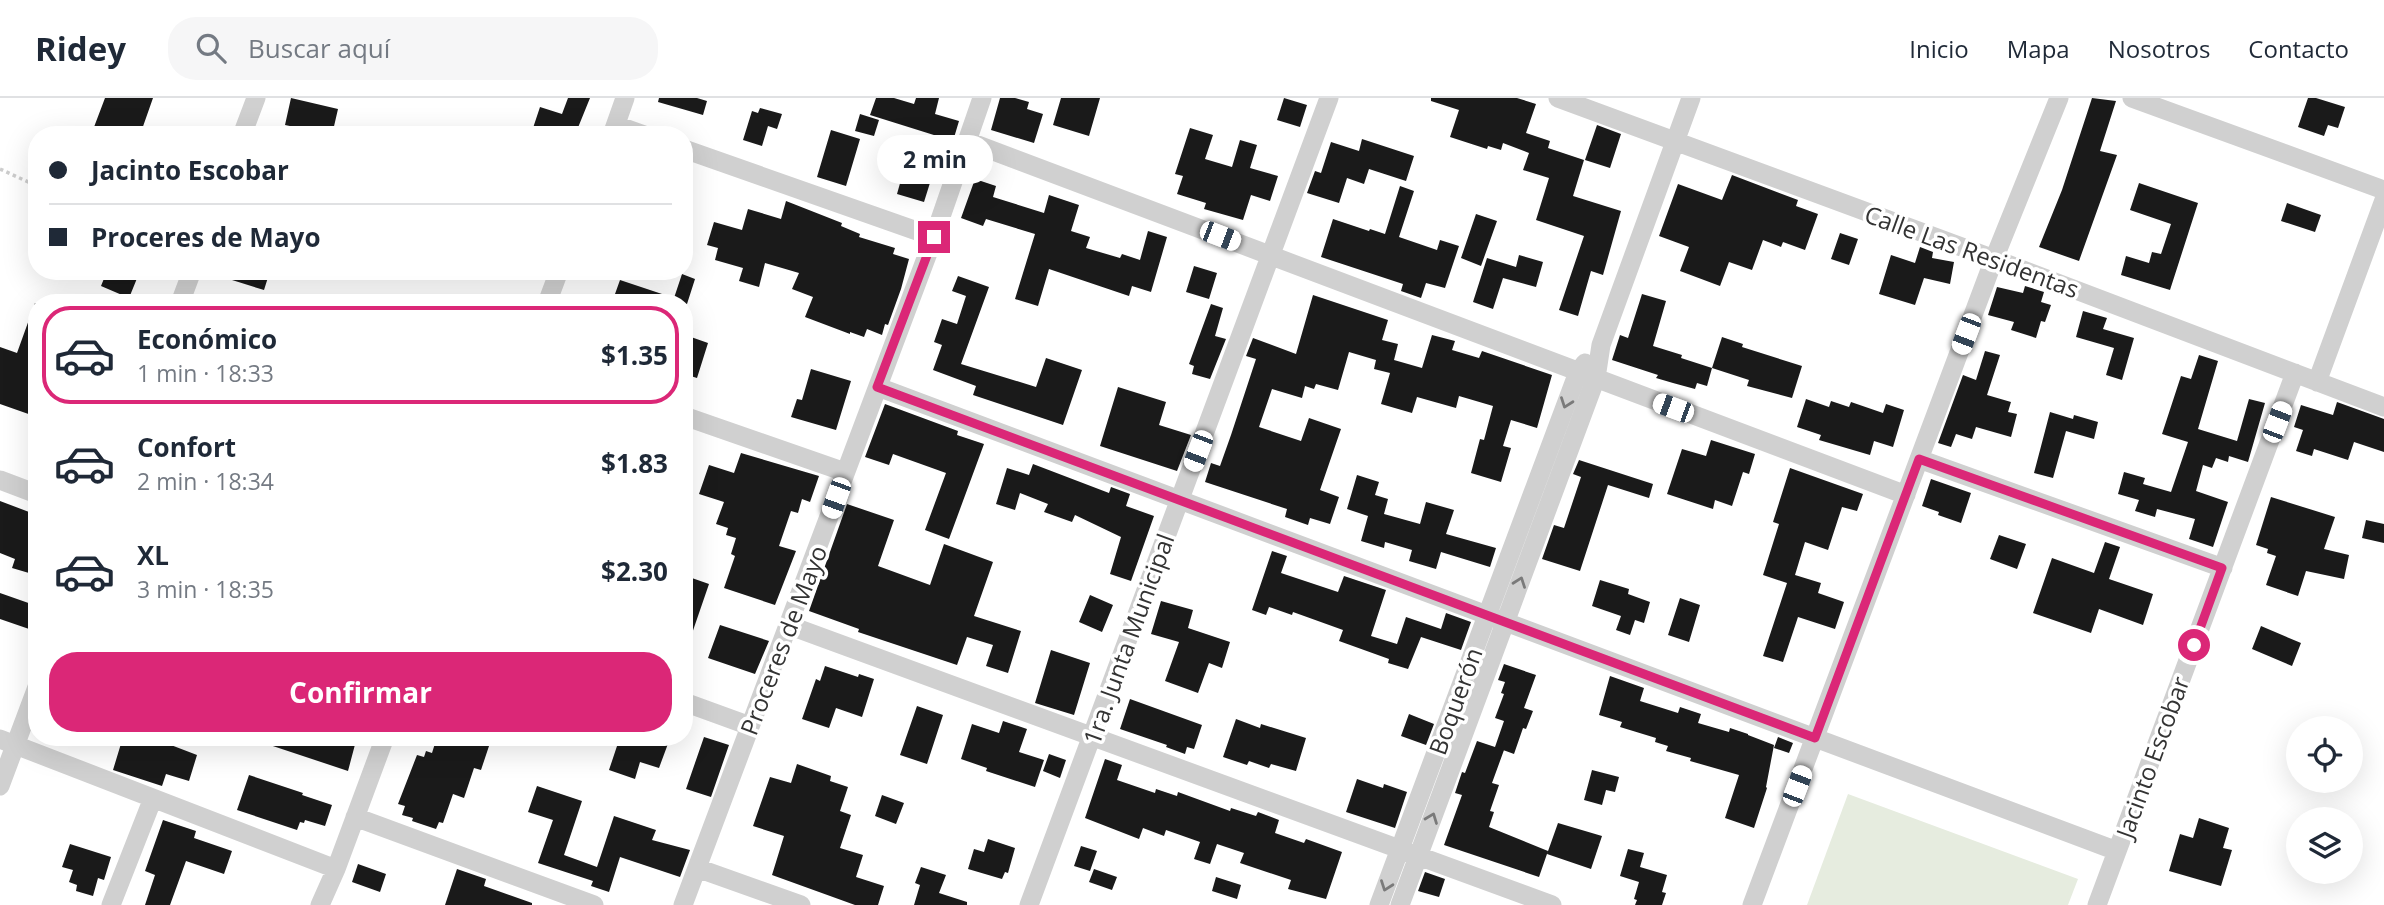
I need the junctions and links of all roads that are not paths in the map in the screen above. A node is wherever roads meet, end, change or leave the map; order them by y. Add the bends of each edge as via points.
1 (256, 98) edge
2 (625, 98) edge
3 (982, 98) edge
4 (1329, 98) edge
5 (1558, 98) edge
6 (1690, 98) edge
7 (2059, 98) edge
8 (2132, 98) edge
9 (246, 126) edge
10 (615, 126) edge
11 (967, 141) junction
12 (1674, 142) junction
13 (693, 152) edge
14 (2384, 190) edge
15 (2384, 200) edge
16 (934, 237) junction
17 (1271, 256) junction
18 (1994, 259) junction
19 (2295, 373) junction
20 (1587, 375) junction
21 (2317, 382) junction
22 (877, 387) junction
23 (2384, 407) edge
24 (693, 419) edge
25 (1919, 459) junction
26 (845, 472) junction
27 (0, 480) edge
28 (28, 491) edge
29 (1906, 495) junction
30 (1180, 500) junction
31 (2222, 568) junction
32 (1496, 619) junction
33 (788, 625) junction
34 (28, 704) edge
35 (693, 705) edge
36 (750, 726) junction
37 (1092, 736) junction
38 (1815, 738) junction
39 (8, 742) edge
40 (382, 746) edge
41 (0, 786) edge
42 (153, 798) junction
43 (355, 817) junction
44 (2117, 851) junction
45 (1409, 853) junction
46 (697, 868) junction
47 (336, 869) junction
48 (111, 905) edge
49 (320, 905) edge
50 (594, 905) edge
51 (683, 905) edge
52 (801, 905) edge
53 (1029, 905) edge
54 (1379, 905) edge
55 (1399, 905) edge
56 (1552, 905) edge
57 (1752, 905) edge
58 (2097, 905) edge

1 - 9 street
2 - 10 street
3 - 11 street, Proceres de Mayo
4 - 17 street, 1ra. Junta Municipal
5 - 12 street, Calle Las Residentas
6 - 12 street, Boquerón
7 - 18 street
8 - 14 street
11 - 16 street, Proceres de Mayo
11 - 17 street
12 - 18 street, Calle Las Residentas
12 - 20 street, Boquerón
13 - 16 street
15 - 21 street
16 - 22 street, Proceres de Mayo
17 - 20 street
17 - 30 street, 1ra. Junta Municipal
18 - 19 street, Calle Las Residentas
18 - 25 street
19 - 21 street, Calle Las Residentas
19 - 31 street, Jacinto Escobar
20 - 29 street
20 - 32 street, Boquerón
21 - 23 street, Calle Las Residentas
22 - 26 street, Proceres de Mayo
22 - 30 street
24 - 26 street
25 - 29 street
25 - 31 street
26 - 33 street, Proceres de Mayo
27 - 28 street
29 - 38 street
30 - 32 street
30 - 37 street, 1ra. Junta Municipal
31 - 44 street, Jacinto Escobar
32 - 38 street
32 - 45 street, Boquerón
33 - 36 street, Proceres de Mayo
33 - 37 street
34 - 39 street
35 - 36 street
36 - 46 street, Proceres de Mayo
37 - 45 street
37 - 53 street, 1ra. Junta Municipal
38 - 44 street
38 - 57 street
39 - 41 street
39 - 42 street
40 - 43 street
42 - 47 street
42 - 48 street
43 - 47 street
43 - 50 street
44 - 58 street, Jacinto Escobar
45 -> 54 street, Boquerón
45 - 55 street, Boquerón
45 - 56 street
46 - 51 street, Proceres de Mayo
46 - 52 street
47 - 49 street

